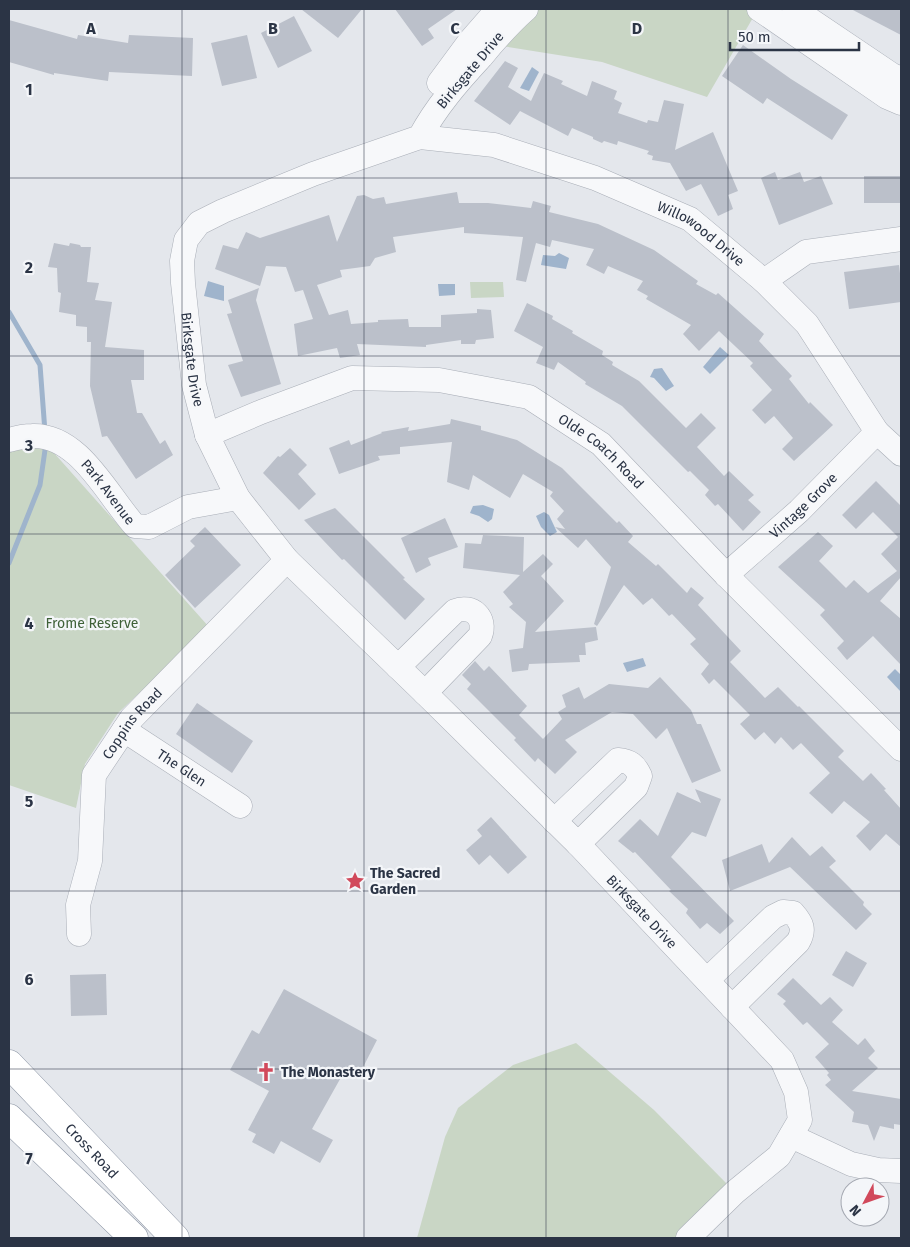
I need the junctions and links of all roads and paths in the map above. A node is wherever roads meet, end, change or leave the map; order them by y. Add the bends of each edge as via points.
1 (498, 9) edge
2 (526, 9) edge
3 (759, 9) edge
4 (794, 9) edge
5 (901, 79) edge
6 (901, 103) edge
7 (420, 137) junction
8 (901, 239) edge
9 (764, 281) junction
10 (877, 432) junction
11 (207, 435) junction
12 (9, 440) edge
13 (901, 454) edge
14 (238, 498) junction
15 (288, 560) junction
16 (726, 575) junction
17 (398, 667) junction
18 (425, 692) junction
19 (124, 730) junction
20 (901, 749) edge
21 (240, 806) dead end
22 (554, 821) junction
23 (578, 844) junction
24 (79, 934) dead end
25 (707, 980) junction
26 (732, 1006) junction
27 (9, 1064) edge
28 (9, 1118) edge
29 (785, 1146) junction
30 (901, 1171) edge
31 (134, 1238) edge
32 (175, 1238) edge
33 (688, 1238) edge
34 (707, 1238) edge

1 - 7 street, Birksgate Drive via 430,94 421,113
2 - 7 street, Birksgate Drive via 459,81
3 - 6 street via 887,97
4 - 5 street
7 - 9 street, Willowood Drive via 494,145 595,178 690,220
7 - 11 street, Birksgate Drive via 223,210 199,223 186,240 183,282 194,385
8 - 9 street via 806,252
9 - 10 street, Willowood Drive via 807,324
10 - 13 street, Willowood Drive
10 - 16 street, Vintage Grove via 799,511
11 - 14 street, Birksgate Drive
11 - 16 street, Olde Coach Road via 352,378 440,380 529,397 601,444
12 - 14 street, Park Avenue via 42,438 63,443 85,461 135,526 149,527 188,507
14 - 15 street, Birksgate Drive
15 - 17 street, Birksgate Drive
15 - 19 street, Coppins Road via 132,718
16 - 20 street, Olde Coach Road
17 - 18 street, Birksgate Drive
17 - 18 street via 455,611 467,608 477,614 483,624 480,636
18 - 22 street, Birksgate Drive
19 - 21 street, The Glen
19 - 24 street, Coppins Road via 94,775 90,861 78,904
22 - 23 street, Birksgate Drive
22 - 23 street via 618,760 628,760 636,767 640,776 636,787
23 - 25 street, Birksgate Drive
25 - 26 street, Birksgate Drive
25 - 26 street via 773,917 783,912 793,913 801,922 802,934 798,942
26 - 29 street, Birksgate Drive via 782,1060 796,1092 800,1120
27 - 32 highway, Cross Road
28 - 31 highway
29 - 30 street via 878,1170
29 - 33 street, Birksgate Drive
29 - 34 street, Birksgate Drive via 777,1170

